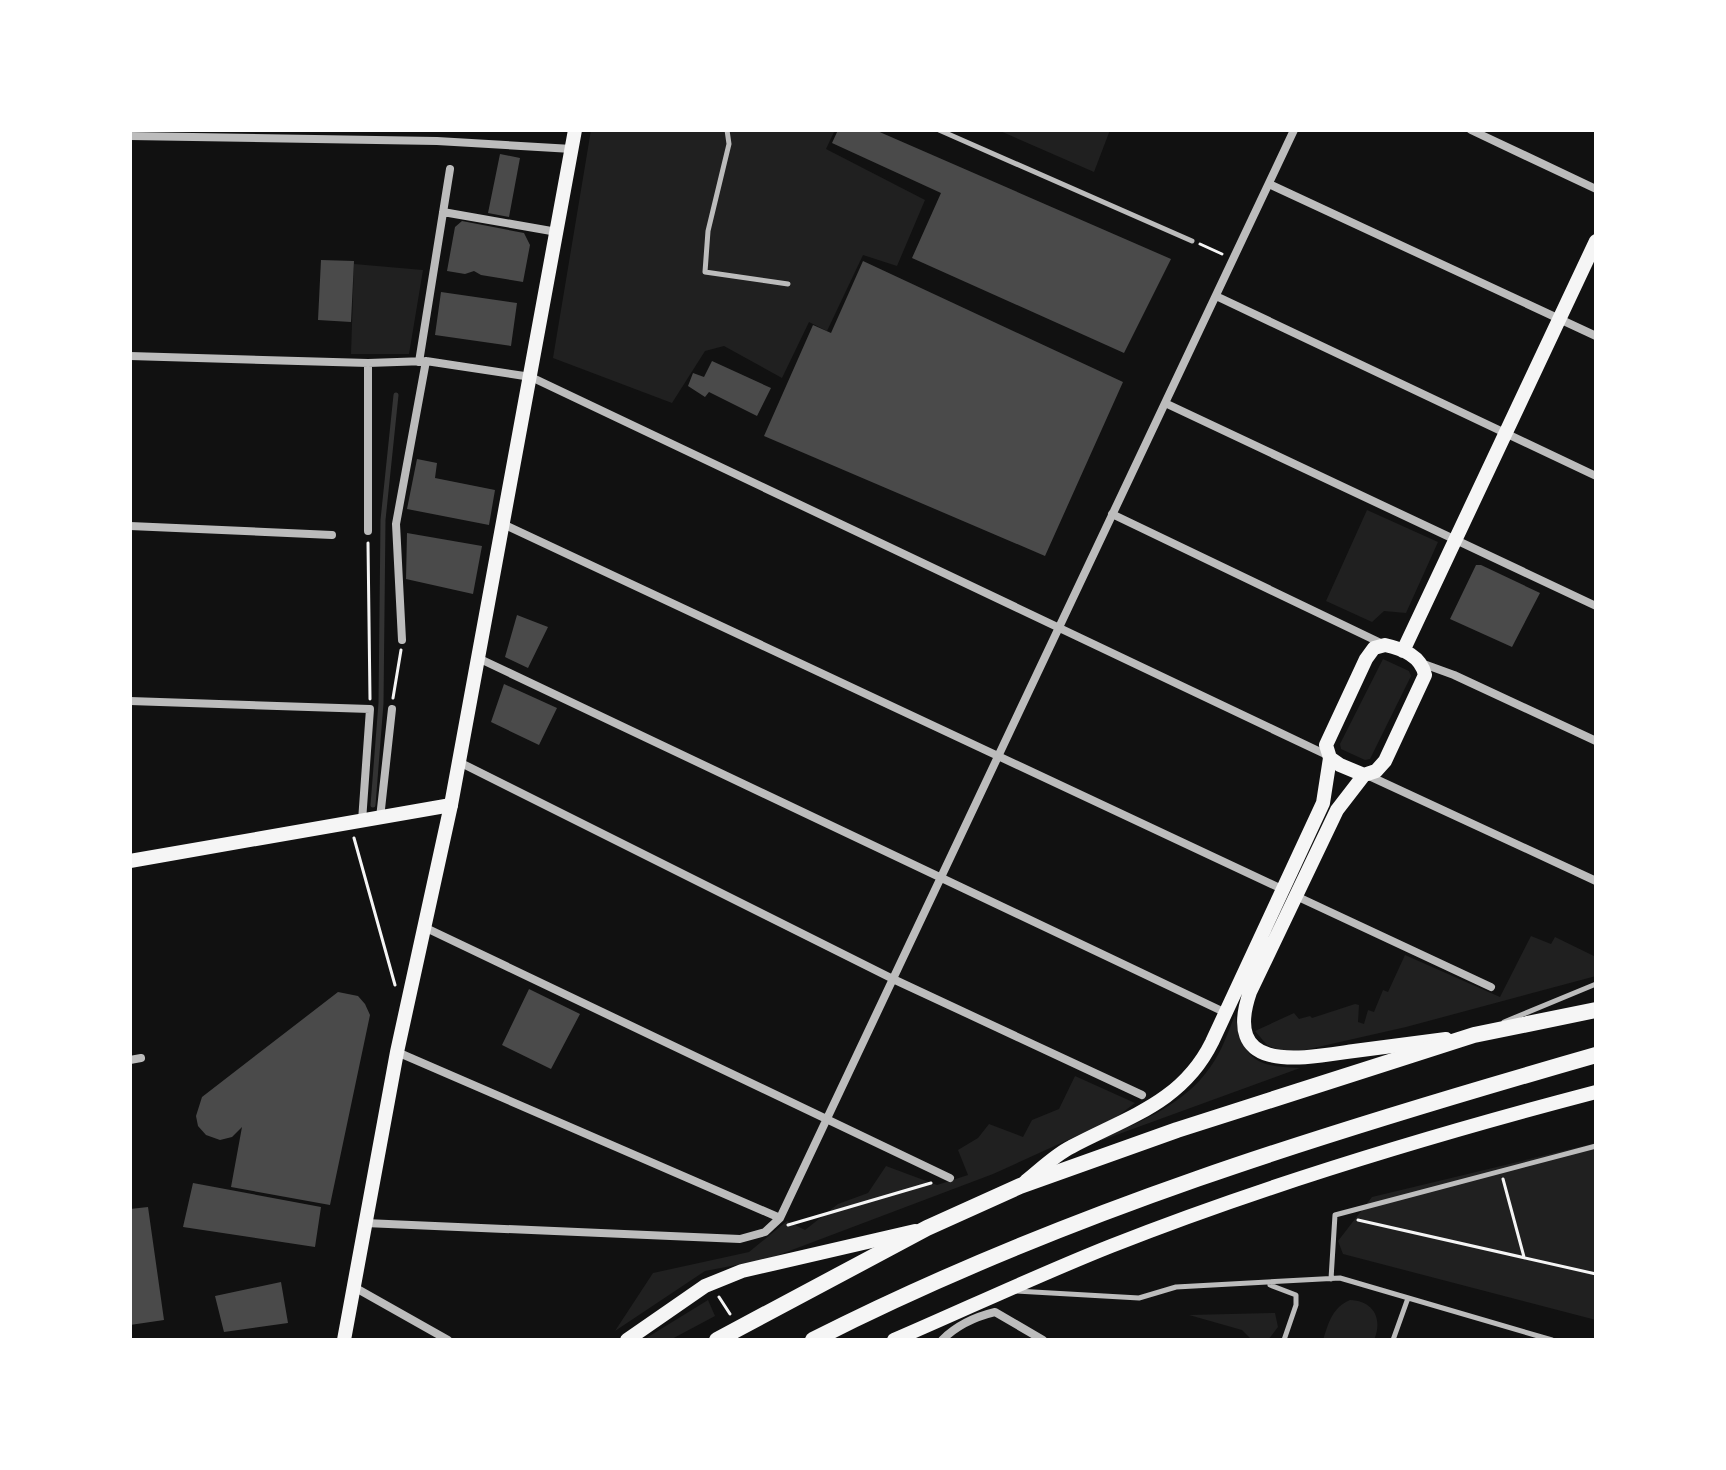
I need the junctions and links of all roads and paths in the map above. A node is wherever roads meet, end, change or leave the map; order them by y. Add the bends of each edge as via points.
1 (441, 130) edge
2 (575, 130) edge
3 (727, 130) edge
4 (939, 130) edge
5 (1294, 130) edge
6 (1471, 130) edge
7 (130, 136) edge
8 (437, 141) junction
9 (572, 149) junction
10 (450, 169) dead end
11 (1269, 184) junction
12 (1596, 189) edge
13 (443, 212) junction
14 (558, 232) junction
15 (1192, 241) joint
16 (1596, 241) edge
17 (1233, 259) junction
18 (788, 284) dead end
19 (1216, 296) junction
20 (1559, 319) junction
21 (1596, 336) edge
22 (130, 356) edge
23 (423, 362) junction
24 (368, 363) junction
25 (531, 377) junction
26 (1165, 403) junction
27 (1506, 433) junction
28 (1596, 476) edge
29 (1112, 514) junction
30 (503, 524) junction
31 (130, 526) edge
32 (368, 531) dead end
33 (332, 535) dead end
34 (1456, 539) junction
35 (368, 554) dead end
36 (1596, 606) edge
37 (1058, 628) junction
38 (402, 640) joint
39 (1385, 645) junction
40 (1403, 651) junction
41 (478, 658) junction
42 (1421, 663) junction
43 (130, 701) edge
44 (370, 709) junction
45 (392, 709) joint
46 (1596, 741) edge
47 (998, 757) junction
48 (1330, 757) junction
49 (459, 762) junction
50 (1365, 775) junction
51 (451, 805) junction
52 (380, 818) junction
53 (356, 822) junction
54 (130, 861) edge
55 (940, 879) junction
56 (1596, 881) edge
57 (1282, 889) junction
58 (1296, 896) junction
59 (424, 927) junction
60 (893, 979) junction
61 (1596, 984) edge
62 (396, 987) dead end
63 (1491, 987) dead end
64 (1596, 1010) edge
65 (1224, 1012) junction
66 (1474, 1035) junction
67 (397, 1052) junction
68 (1596, 1055) edge
69 (141, 1058) dead end
70 (130, 1060) edge
71 (1596, 1092) edge
72 (1142, 1095) dead end
73 (826, 1119) junction
74 (1596, 1146) edge
75 (1501, 1172) junction
76 (950, 1178) joint
77 (1020, 1186) junction
78 (1335, 1215) junction
79 (780, 1218) junction
80 (365, 1223) junction
81 (927, 1228) junction
82 (765, 1232) junction
83 (1524, 1258) junction
84 (1596, 1274) edge
85 (1331, 1279) junction
86 (1263, 1282) junction
87 (353, 1287) junction
88 (713, 1288) dead end
89 (1008, 1291) junction
90 (1408, 1298) junction
91 (731, 1314) dead end
92 (344, 1340) edge
93 (448, 1340) edge
94 (627, 1340) edge
95 (717, 1340) edge
96 (813, 1340) edge
97 (894, 1340) edge
98 (942, 1340) edge
99 (1043, 1340) edge
100 (1284, 1340) edge
101 (1393, 1340) edge
102 (1552, 1340) edge

1 - 8 street
2 - 9 main road
3 - 18 lane via 729,144 708,231 705,272
4 - 15 lane
5 - 11 street
6 - 12 street
7 - 8 street
8 - 9 street
9 - 14 main road
10 - 13 street
11 - 17 street
11 - 20 street
13 - 14 street
13 - 23 street
14 - 25 main road
15 - 17 path
16 - 20 main road
17 - 19 street
19 - 26 street
19 - 27 street
20 - 21 street
20 - 27 main road
22 - 24 street
23 - 24 street
23 - 25 street
23 - 38 street via 396,524
24 - 32 street
25 - 30 main road
25 - 37 street
26 - 29 street
26 - 34 street
27 - 28 street
27 - 34 main road
29 - 37 street
29 - 39 street
30 - 41 main road
30 - 47 street
31 - 33 street
34 - 36 street
34 - 40 main road
35 - 44 path
37 - 47 street
37 - 48 street
38 - 45 path
39 - 40 main road
39 - 48 main road via 1366,659 1341,708 1326,745
40 - 42 main road
41 - 49 main road
41 - 55 street
42 - 46 street
42 - 50 main road via 1422,686 1385,761
43 - 44 street
44 - 53 street
45 - 52 street
47 - 55 street
47 - 57 street
48 - 50 main road
48 - 57 main road via 1323,803
49 - 51 main road
49 - 60 street
50 - 56 street
50 - 58 main road via 1337,810
51 - 52 main road
51 - 59 main road
52 - 53 main road
53 - 54 main road
53 - 62 path
55 - 60 street
55 - 65 street
57 - 65 main road
58 - 63 street
58 - 66 main road via 1246,1004 1244,1023 1255,1047 1287,1060
59 - 67 main road
59 - 73 street
60 - 72 street
60 - 73 street
61 - 66 lane
64 - 66 highway
65 - 77 main road via 1206,1055 1176,1090 1067,1148
66 - 77 highway
67 - 79 street
67 - 80 main road
68 - 96 highway via 1386,1115 1048,1233
69 - 70 street
71 - 89 main road via 1465,1126 1280,1186 1111,1246
73 - 76 street
73 - 79 street
74 - 75 lane
75 - 78 lane
75 - 83 path
76 - 82 path
77 - 81 highway
78 - 83 path
78 - 85 lane
79 - 82 street
80 - 82 street via 740,1239
80 - 87 main road
81 - 94 main road via 742,1271 705,1286
81 - 95 highway
83 - 84 path
85 - 86 lane
85 - 90 lane
86 - 89 lane via 1176,1287 1139,1298
86 - 100 lane via 1296,1295
87 - 92 main road
87 - 93 street
88 - 91 path
89 - 97 main road
90 - 101 lane
90 - 102 lane
98 - 99 street via 955,1328 995,1312

